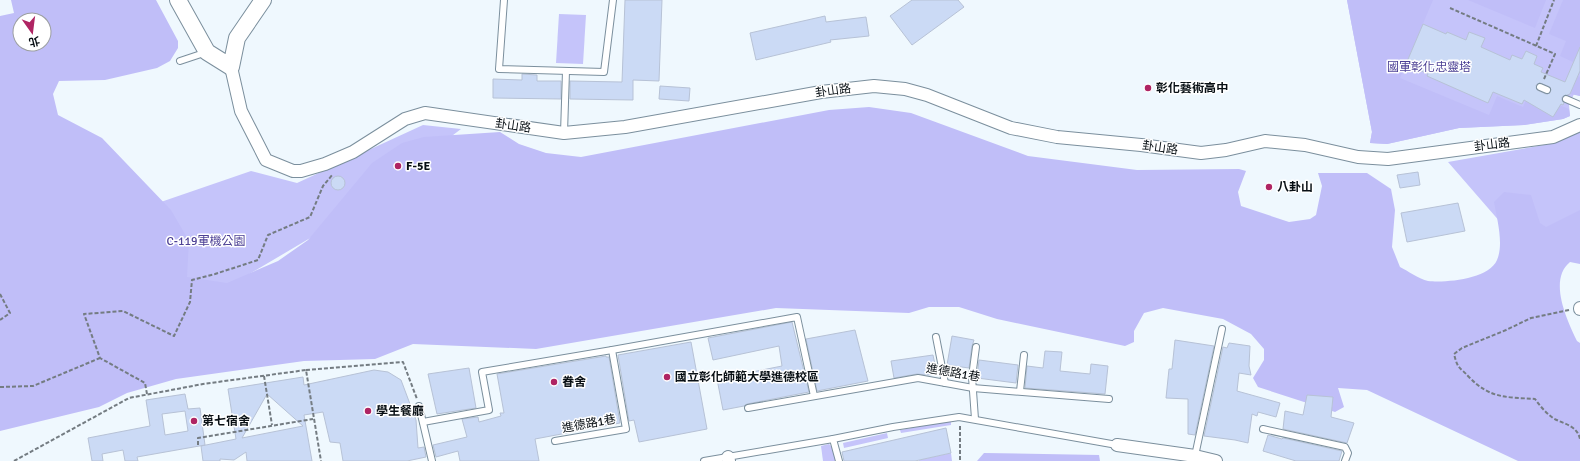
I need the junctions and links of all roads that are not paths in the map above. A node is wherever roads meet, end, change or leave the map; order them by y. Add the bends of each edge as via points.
1 (178, 0) edge
2 (263, 0) edge
3 (504, 0) edge
4 (613, 0) edge
5 (207, 52) junction
6 (180, 61) dead end
7 (231, 67) junction
8 (566, 71) junction
9 (1540, 87) road end
10 (1547, 90) dead end
11 (1566, 99) dead end
12 (1580, 105) edge
13 (1580, 125) edge
14 (564, 133) junction
15 (1222, 329) dead end
16 (936, 337) dead end
17 (976, 347) dead end
18 (612, 350) junction
19 (1024, 355) dead end
20 (945, 383) junction
21 (973, 388) junction
22 (1020, 391) junction
23 (814, 396) junction
24 (1109, 399) dead end
25 (419, 406) road end
26 (748, 408) dead end
27 (974, 419) junction
28 (423, 422) junction
29 (1263, 429) dead end
30 (833, 439) junction
31 (555, 441) dead end
32 (1117, 445) joint
33 (1195, 456) junction
34 (728, 459) edge
35 (432, 461) edge
36 (704, 461) edge
37 (839, 461) edge
38 (1216, 461) edge
39 (1345, 461) edge

1 - 5 street
2 - 7 street, 卦山路 via 238,38
3 - 8 lane via 499,69
4 - 8 lane via 604,72
5 - 6 lane
5 - 7 street
7 - 14 street, 卦山路 via 241,111 266,160 294,171 325,164 353,152 405,119 425,113
8 - 14 lane
9 - 10 lane
11 - 12 lane
13 - 14 street, 卦山路 via 1553,137 1388,159 1358,157 1305,145 1265,141 1201,153 1057,137 1011,128 927,95 905,89 874,86 821,92 625,127
15 - 33 lane
16 - 20 lane
17 - 21 lane
18 - 23 lane via 797,317
18 - 28 lane via 482,372 489,410
18 - 31 lane, 進德路1巷 via 626,429
19 - 22 lane
20 - 21 lane, 進德路1巷
20 - 23 lane, 進德路1巷 via 918,378
21 - 22 lane, 進德路1巷
21 - 27 lane
22 - 24 lane, 進德路1巷
23 - 26 lane, 進德路1巷
25 - 28 lane
27 - 30 lane via 959,417
27 - 32 lane
28 - 35 lane
29 - 39 lane via 1345,447 1348,453
30 - 34 lane
30 - 37 lane
32 - 33 street
33 - 38 street
34 - 36 lane

